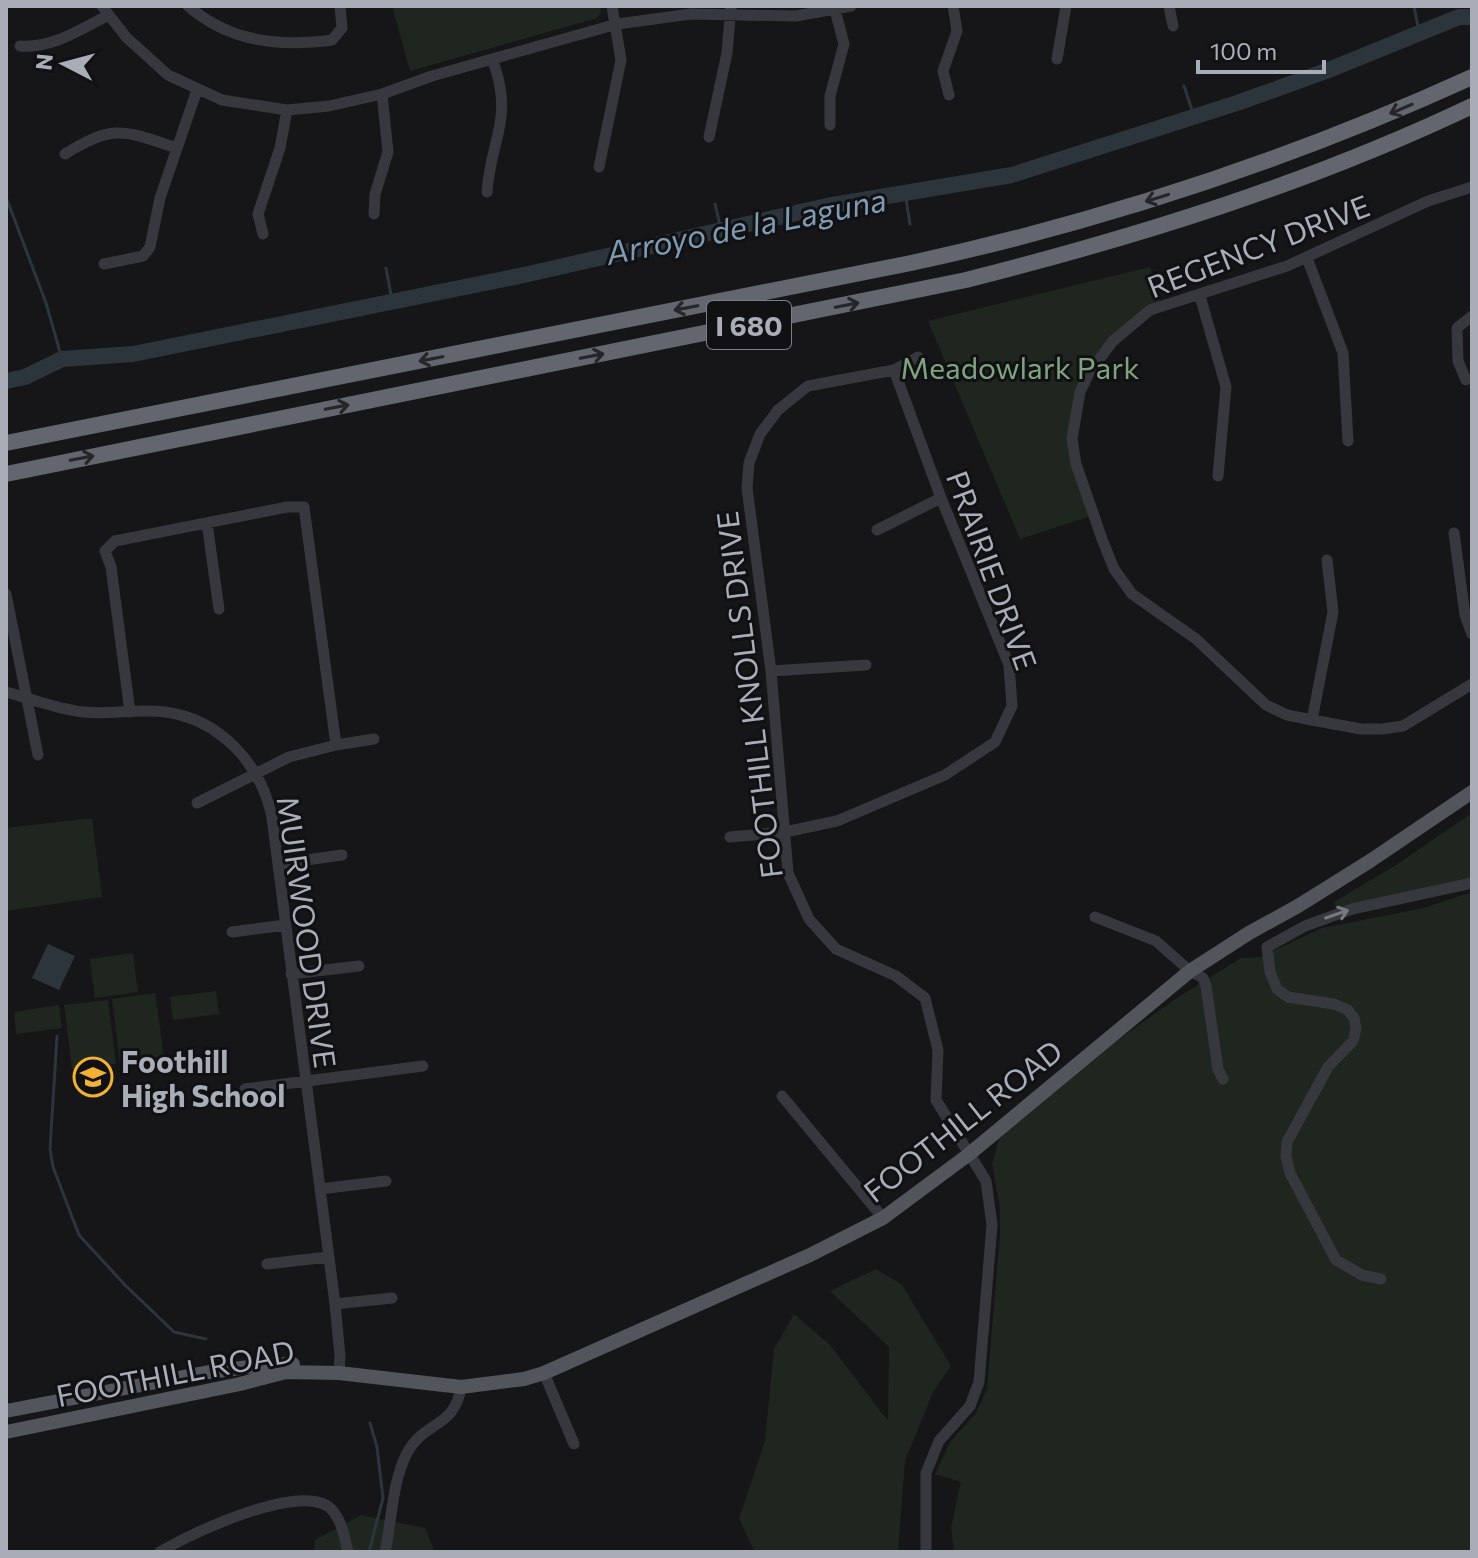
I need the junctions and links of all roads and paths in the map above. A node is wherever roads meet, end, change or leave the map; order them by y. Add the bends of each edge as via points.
1 (188, 6) edge
2 (340, 6) edge
3 (612, 6) edge
4 (851, 6) edge
5 (953, 6) edge
6 (1066, 6) edge
7 (1169, 6) edge
8 (835, 8) edge
9 (105, 11) edge
10 (731, 11) edge
11 (617, 24) junction
12 (1173, 26) dead end
13 (20, 46) dead end
14 (1057, 59) dead end
15 (493, 61) junction
16 (1472, 77) edge
17 (197, 90) junction
18 (382, 94) junction
19 (949, 95) dead end
20 (1472, 106) edge
21 (287, 110) junction
22 (830, 125) dead end
23 (709, 137) dead end
24 (177, 148) junction
25 (65, 154) dead end
26 (599, 167) dead end
27 (1472, 187) edge
28 (487, 192) dead end
29 (374, 214) dead end
30 (263, 234) dead end
31 (1307, 258) junction
32 (104, 264) dead end
33 (1200, 296) junction
34 (1472, 316) edge
35 (918, 357) dead end
36 (894, 370) junction
37 (1466, 380) dead end
38 (1348, 441) dead end
39 (6, 443) edge
40 (6, 474) edge
41 (1218, 476) dead end
42 (941, 498) junction
43 (207, 523) junction
44 (877, 530) dead end
45 (1454, 533) dead end
46 (1327, 560) dead end
47 (6, 594) edge
48 (219, 609) dead end
49 (1472, 634) edge
50 (866, 665) dead end
51 (771, 671) junction
52 (1472, 684) edge
53 (6, 692) edge
54 (26, 698) junction
55 (130, 712) junction
56 (1312, 720) junction
57 (374, 739) dead end
58 (336, 745) junction
59 (38, 755) dead end
60 (256, 774) junction
61 (1472, 792) edge
62 (1472, 801) edge
63 (197, 803) dead end
64 (785, 832) junction
65 (730, 837) dead end
66 (342, 855) dead end
67 (278, 864) junction
68 (1472, 883) edge
69 (1298, 906) junction
70 (1095, 917) dead end
71 (285, 925) junction
72 (232, 932) dead end
73 (1249, 933) junction
74 (1267, 947) junction
75 (359, 966) dead end
76 (1190, 971) junction
77 (291, 974) junction
78 (423, 1066) dead end
79 (1223, 1079) dead end
80 (305, 1080) junction
81 (245, 1089) dead end
82 (782, 1096) dead end
83 (968, 1155) junction
84 (386, 1181) dead end
85 (320, 1189) junction
86 (883, 1218) junction
87 (328, 1257) junction
88 (267, 1264) dead end
89 (1381, 1279) dead end
90 (392, 1298) dead end
91 (335, 1304) junction
92 (340, 1369) junction
93 (544, 1373) junction
94 (461, 1387) junction
95 (6, 1411) edge
96 (6, 1432) edge
97 (574, 1444) dead end
98 (160, 1552) edge
99 (348, 1552) edge
100 (385, 1552) edge
101 (926, 1552) edge

1 - 2 street via 228,33 287,44 332,40 342,28
3 - 11 street
4 - 8 street
5 - 19 street via 957,31 943,71
6 - 14 street
7 - 12 street
8 - 10 street via 796,16
8 - 22 street via 844,44 830,96
9 - 13 street via 49,45
9 - 17 street via 150,61
10 - 11 street
10 - 23 street
11 - 15 street
11 - 26 street via 621,60
15 - 18 street
15 - 28 street via 504,106
16 -> 39 highway, I 680 via 1232,174 1014,239
17 - 21 street via 222,100
17 - 24 street
18 - 21 street
18 - 29 street via 388,152
40 -> 20 highway, I 680 via 979,277 1241,200
21 - 30 street via 258,214
24 - 25 street via 128,132 109,132
24 - 32 street via 150,247 143,256
27 - 31 street, REGENCY DRIVE via 1428,201
31 - 33 street, REGENCY DRIVE
31 - 38 street via 1343,353
33 - 41 street via 1226,387
33 - 56 street, REGENCY DRIVE via 1150,310 1113,341 1089,373 1072,439 1076,464 1114,569 1132,594 1196,639 1266,705
34 - 37 street via 1457,328 1458,361
35 - 36 street, FOOTHILL KNOLLS DRIVE
36 - 42 street, PRAIRIE DRIVE
36 - 51 street, FOOTHILL KNOLLS DRIVE via 808,386 778,410 760,434 747,488
42 - 44 street
42 - 64 street, PRAIRIE DRIVE via 1009,665 1012,706 995,742 945,775 837,821
43 - 48 street
43 - 55 street via 115,541 105,551
43 - 58 street via 304,507
45 - 49 street
46 - 56 street via 1333,612
47 - 54 street
50 - 51 street
51 - 64 street, FOOTHILL KNOLLS DRIVE
52 - 56 street, REGENCY DRIVE via 1403,726 1361,729
53 - 54 street, MUIRWOOD DRIVE
54 - 55 street, MUIRWOOD DRIVE via 85,712
54 - 59 street
55 - 60 street, MUIRWOOD DRIVE via 164,712 202,723 240,751
57 - 58 street
58 - 60 street via 289,757
60 - 63 street
60 - 67 street, MUIRWOOD DRIVE via 269,805
61 - 69 main road, FOOTHILL ROAD
62 - 69 main road, FOOTHILL ROAD via 1374,868
64 - 65 street, PRAIRIE DRIVE
64 - 83 street, FOOTHILL KNOLLS DRIVE via 788,873 809,919 836,949 896,976 925,998 938,1050 936,1100
66 - 67 street
67 - 71 street, MUIRWOOD DRIVE
74 -> 68 street via 1352,909
69 - 73 main road, FOOTHILL ROAD
70 - 76 street via 1156,941
71 - 72 street
71 - 77 street, MUIRWOOD DRIVE
73 - 74 street
73 - 76 main road, FOOTHILL ROAD
74 - 89 street via 1277,989 1288,997 1334,1004 1354,1018 1353,1041 1328,1067 1287,1142 1286,1156 1336,1260
75 - 77 street
76 - 79 street via 1206,986
76 - 83 main road, FOOTHILL ROAD
77 - 80 street, MUIRWOOD DRIVE
78 - 80 street
80 - 81 street
80 - 85 street, MUIRWOOD DRIVE
82 - 86 street
83 - 86 main road, FOOTHILL ROAD
83 - 101 street, FOOTHILL KNOLLS DRIVE via 986,1181 991,1209 979,1382 970,1406 939,1441 926,1473
84 - 85 street
85 - 87 street, MUIRWOOD DRIVE
86 - 93 main road, FOOTHILL ROAD
87 - 88 street
87 - 91 street, MUIRWOOD DRIVE
90 - 91 street
91 - 92 street, MUIRWOOD DRIVE
92 - 93 main road, FOOTHILL ROAD via 479,1380
92 - 94 main road, FOOTHILL ROAD
92 - 95 main road, FOOTHILL ROAD via 264,1365
92 - 96 main road, FOOTHILL ROAD via 286,1372
93 - 94 main road, FOOTHILL ROAD
93 - 97 street
94 - 100 street via 457,1407 409,1451
98 - 99 street via 256,1509 303,1502 333,1510

